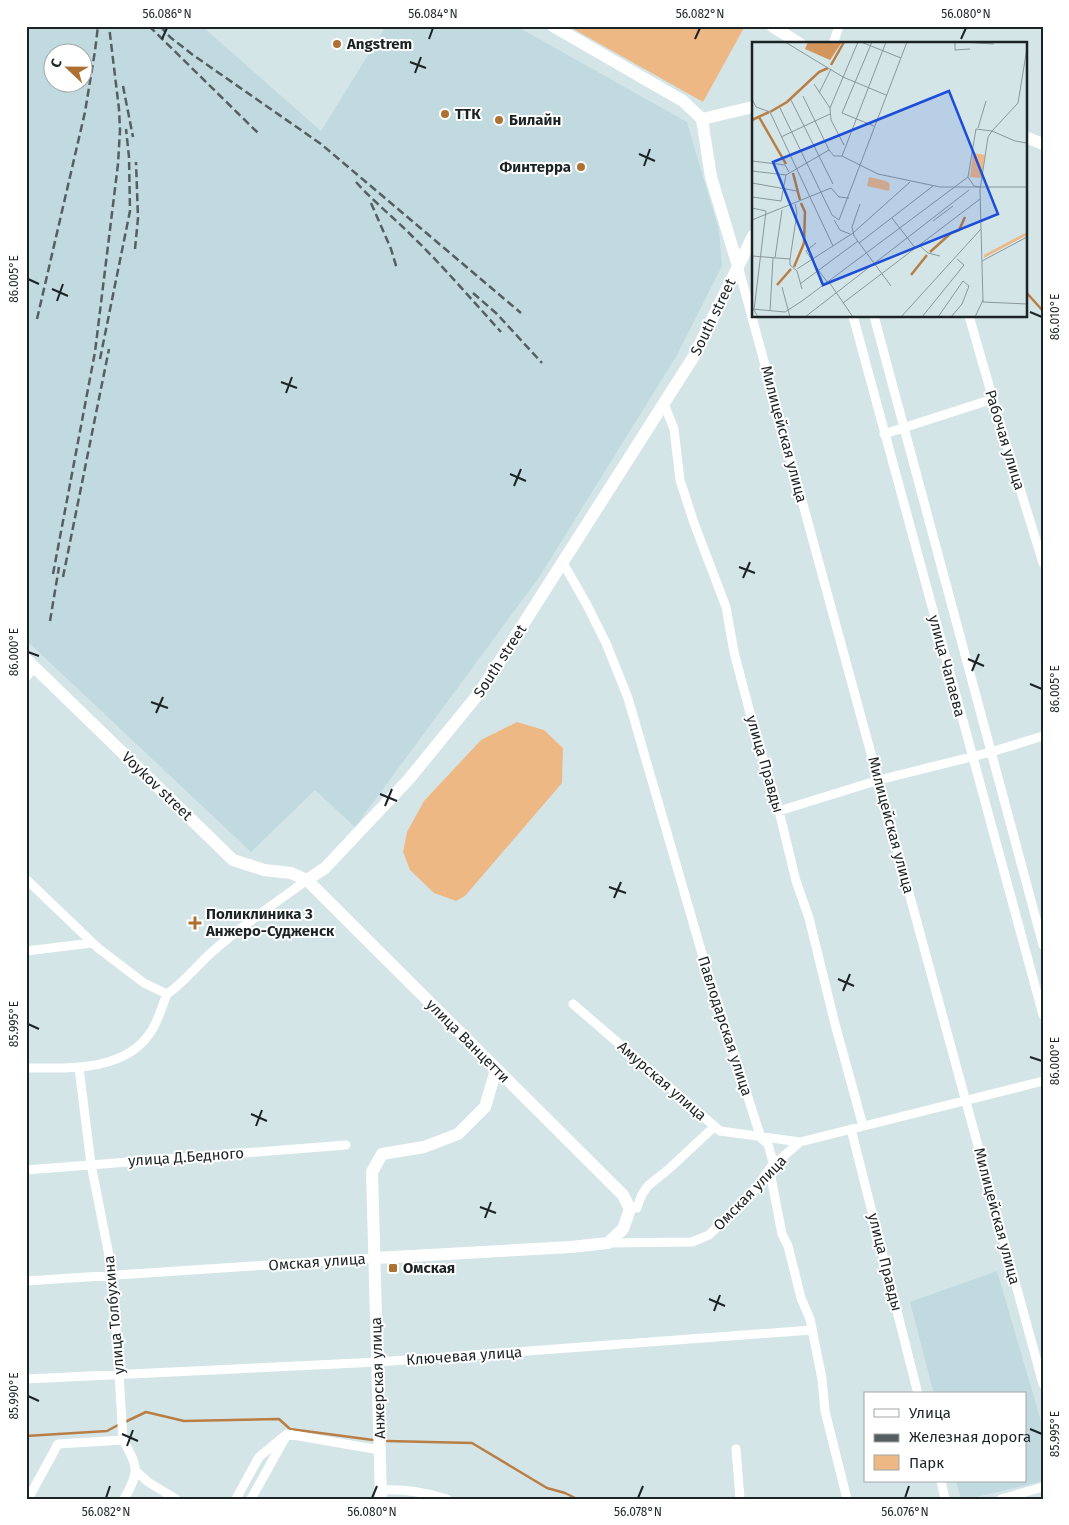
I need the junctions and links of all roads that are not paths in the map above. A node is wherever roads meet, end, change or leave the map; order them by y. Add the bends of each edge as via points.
1 (553, 26) edge
2 (772, 26) edge
3 (839, 26) edge
4 (797, 42) edge
5 (835, 42) edge
6 (752, 107) edge
7 (702, 119) junction
8 (1026, 137) edge
9 (1043, 144) edge
10 (752, 238) edge
11 (738, 266) junction
12 (752, 317) edge
13 (752, 318) edge
14 (853, 318) edge
15 (875, 318) edge
16 (970, 318) edge
17 (992, 399) junction
18 (664, 404) junction
19 (904, 427) junction
20 (884, 434) junction
21 (563, 563) junction
22 (1043, 563) edge
23 (31, 663) edge
24 (26, 677) edge
25 (1043, 736) edge
26 (991, 752) junction
27 (972, 756) junction
28 (879, 780) junction
29 (779, 811) junction
30 (26, 879) edge
31 (307, 880) junction
32 (92, 942) junction
33 (1043, 946) edge
34 (26, 951) edge
35 (167, 994) junction
36 (573, 1004) dead end
37 (1043, 1015) edge
38 (26, 1068) edge
39 (79, 1068) junction
40 (496, 1070) junction
41 (1043, 1081) edge
42 (966, 1100) junction
43 (715, 1126) junction
44 (862, 1126) junction
45 (851, 1129) junction
46 (761, 1138) junction
47 (800, 1142) junction
48 (346, 1146) dead end
49 (91, 1164) junction
50 (772, 1167) junction
51 (26, 1170) edge
52 (632, 1205) junction
53 (608, 1243) junction
54 (374, 1258) junction
55 (113, 1276) junction
56 (26, 1281) edge
57 (812, 1330) junction
58 (378, 1362) junction
59 (119, 1374) junction
60 (26, 1379) edge
61 (1043, 1384) edge
62 (917, 1392) edge
63 (287, 1434) junction
64 (123, 1440) junction
65 (736, 1449) dead end
66 (380, 1450) junction
67 (136, 1471) junction
68 (941, 1482) edge
69 (1043, 1488) edge
70 (381, 1494) edge
71 (28, 1499) edge
72 (124, 1499) edge
73 (176, 1499) edge
74 (236, 1499) edge
75 (251, 1499) edge
76 (447, 1499) edge
77 (740, 1499) edge
78 (847, 1499) edge
79 (945, 1499) edge
80 (1001, 1499) edge

1 - 7 street via 683,101
2 - 4 street
3 - 5 street
6 - 7 street
7 - 11 street via 711,177
8 - 9 street
10 - 11 street, South street
11 - 12 street, Милицейская улица
11 - 18 street, South street via 694,356
13 - 28 street, Милицейская улица
14 - 20 street, улица Чапаева
15 - 19 street, улица Чапаева
16 - 17 street, Рабочая улица
17 - 19 street
17 - 22 street, Рабочая улица
18 - 21 street, South street
18 - 29 street, улица Правды via 674,429 680,480 726,606 742,680
19 - 20 street
19 - 26 street, улица Чапаева
20 - 27 street, улица Чапаева
21 - 31 street, South street via 480,692 409,779 325,868
21 - 46 street, Павлодарская улица via 606,642 628,698 703,957
23 - 24 street
23 - 31 street, Voykov street via 233,860 264,870 291,873
25 - 26 street
26 - 27 street
26 - 33 street, улица Чапаева
27 - 28 street
27 - 37 street, улица Чапаева
28 - 29 street
28 - 42 street, Милицейская улица
29 - 44 street, улица Правды
30 - 32 street
31 - 35 street, South street via 238,930
31 - 40 street, улица Ванцетти
32 - 34 street
32 - 35 street via 144,982
35 - 39 street via 152,1032 137,1049 110,1061
36 - 43 street, Амурская улица
38 - 39 street
39 - 49 street, улица Толбухина
40 - 52 street, улица Ванцетти
40 - 54 street, Анжерская улица via 485,1108 458,1134 424,1147 382,1154 372,1172
41 - 42 street
42 - 44 street
42 - 61 street, Милицейская улица
43 - 46 street, Амурская улица via 720,1131
43 - 52 street via 653,1180
44 - 45 street
45 - 47 street
45 - 62 street, улица Правды
46 - 47 street, Амурская улица
46 - 50 street, Павлодарская улица via 768,1144
47 - 50 street, Омская улица
48 - 49 street, улица Д.Бедного
49 - 51 street, улица Д.Бедного
49 - 55 street, улица Толбухина
50 - 53 street, Омская улица via 752,1193 709,1235 692,1242
50 - 57 street, Павлодарская улица via 770,1172 782,1234
52 - 53 street via 623,1229
53 - 54 street, Омская улица
54 - 55 street, Омская улица
54 - 58 street, Анжерская улица
55 - 56 street, Омская улица
55 - 59 street, улица Толбухина
57 - 58 street, Ключевая улица
57 - 78 street, Павлодарская улица via 825,1411
58 - 59 street, Ключевая улица
58 - 66 street, Анжерская улица
59 - 60 street, Ключевая улица
59 - 64 street, улица Толбухина
63 - 66 street
63 - 74 street via 260,1457
63 - 75 street
64 - 67 street, улица Толбухина
64 - 71 street via 58,1444
65 - 77 street
66 - 70 street, Анжерская улица
67 - 72 street
67 - 73 street
68 - 79 street
69 - 80 street
70 - 76 street via 407,1489

